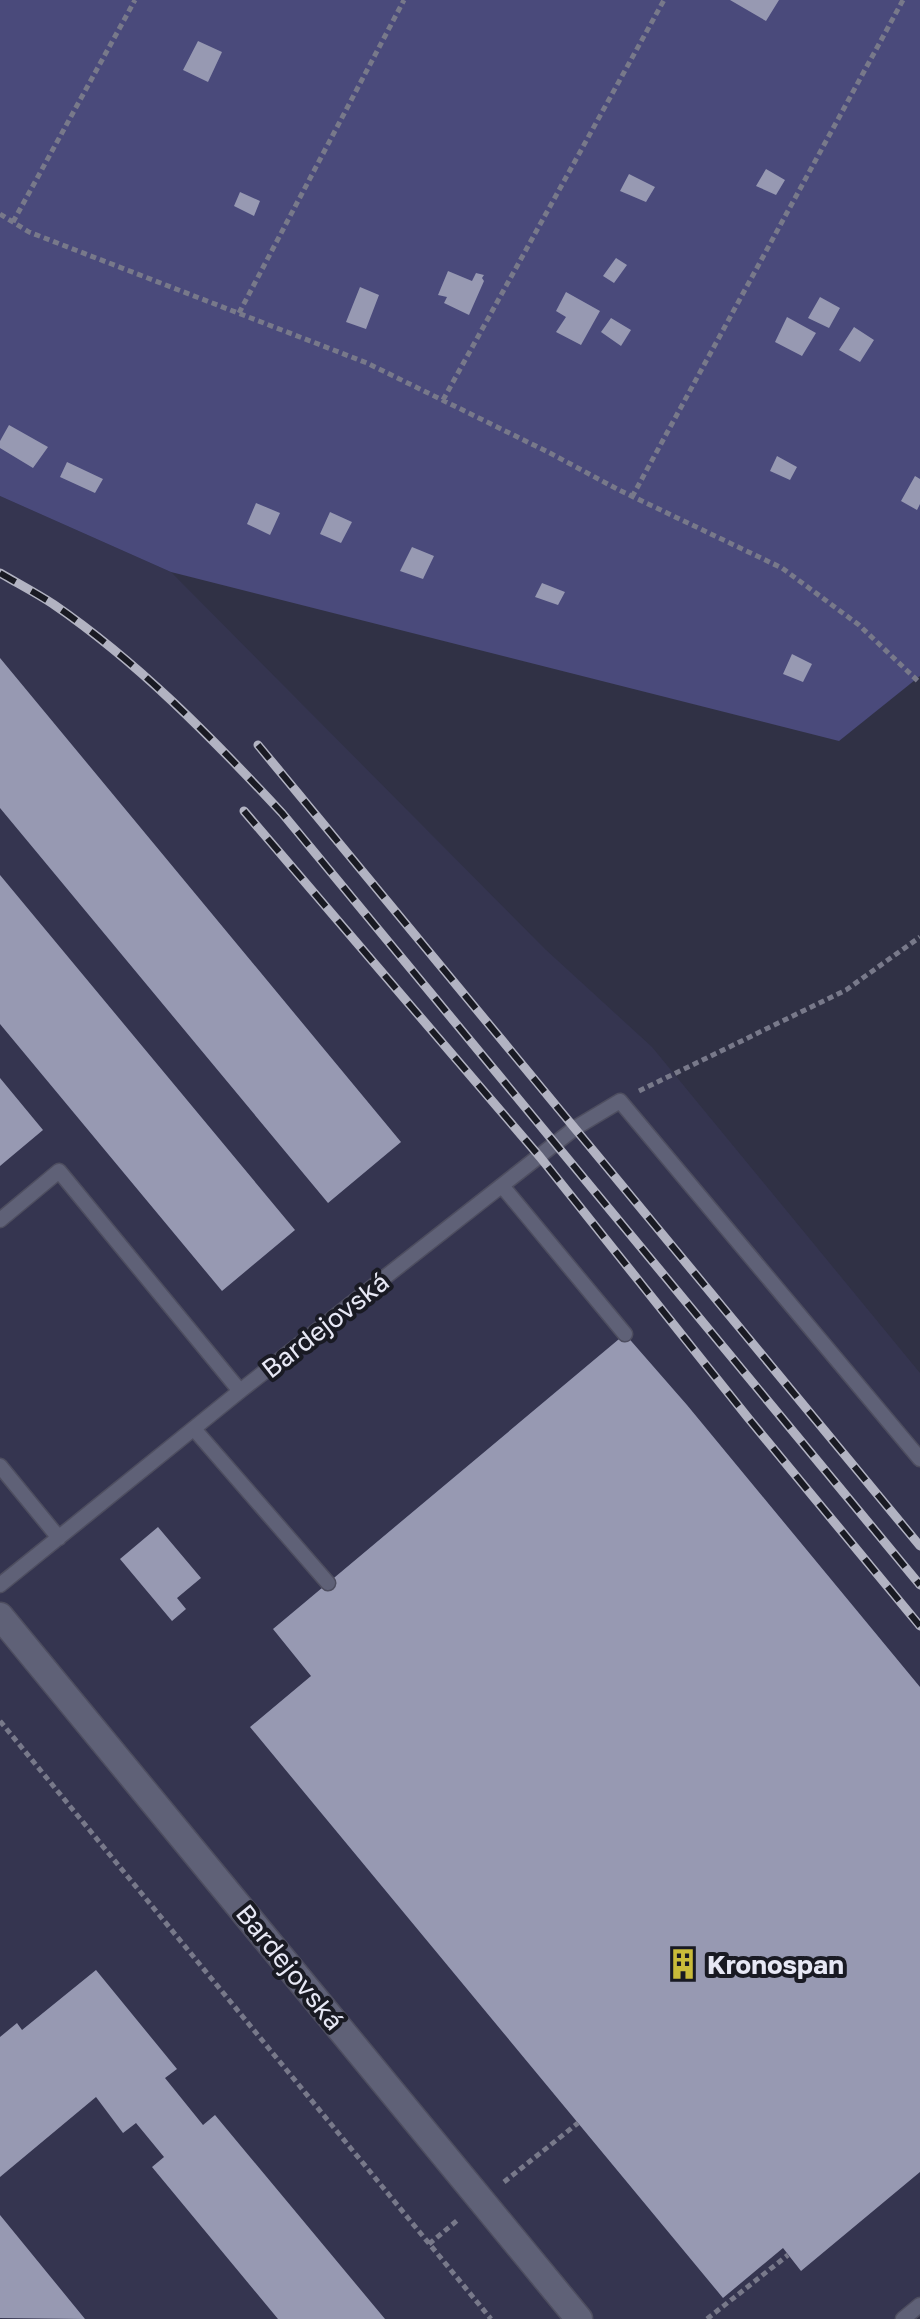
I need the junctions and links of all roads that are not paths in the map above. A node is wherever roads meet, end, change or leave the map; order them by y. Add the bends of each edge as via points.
1 (503, 1187) junction
2 (0, 1220) edge
3 (625, 1334) dead end
4 (240, 1391) junction
5 (194, 1429) junction
6 (920, 1459) edge
7 (0, 1466) edge
8 (59, 1538) junction
9 (328, 1583) dead end
10 (0, 1585) edge
11 (0, 1616) edge
12 (920, 2305) edge
13 (579, 2319) edge
14 (903, 2319) edge

1 - 3 lane
1 - 4 lane, Bardejovská
1 - 6 lane, Bardejovská via 575,1128 620,1101
2 - 4 lane via 59,1171
4 - 5 lane, Bardejovská
5 - 8 lane, Bardejovská
5 - 9 lane
7 - 8 lane
8 - 10 lane, Bardejovská
11 - 13 street, Bardejovská
12 - 14 lane

